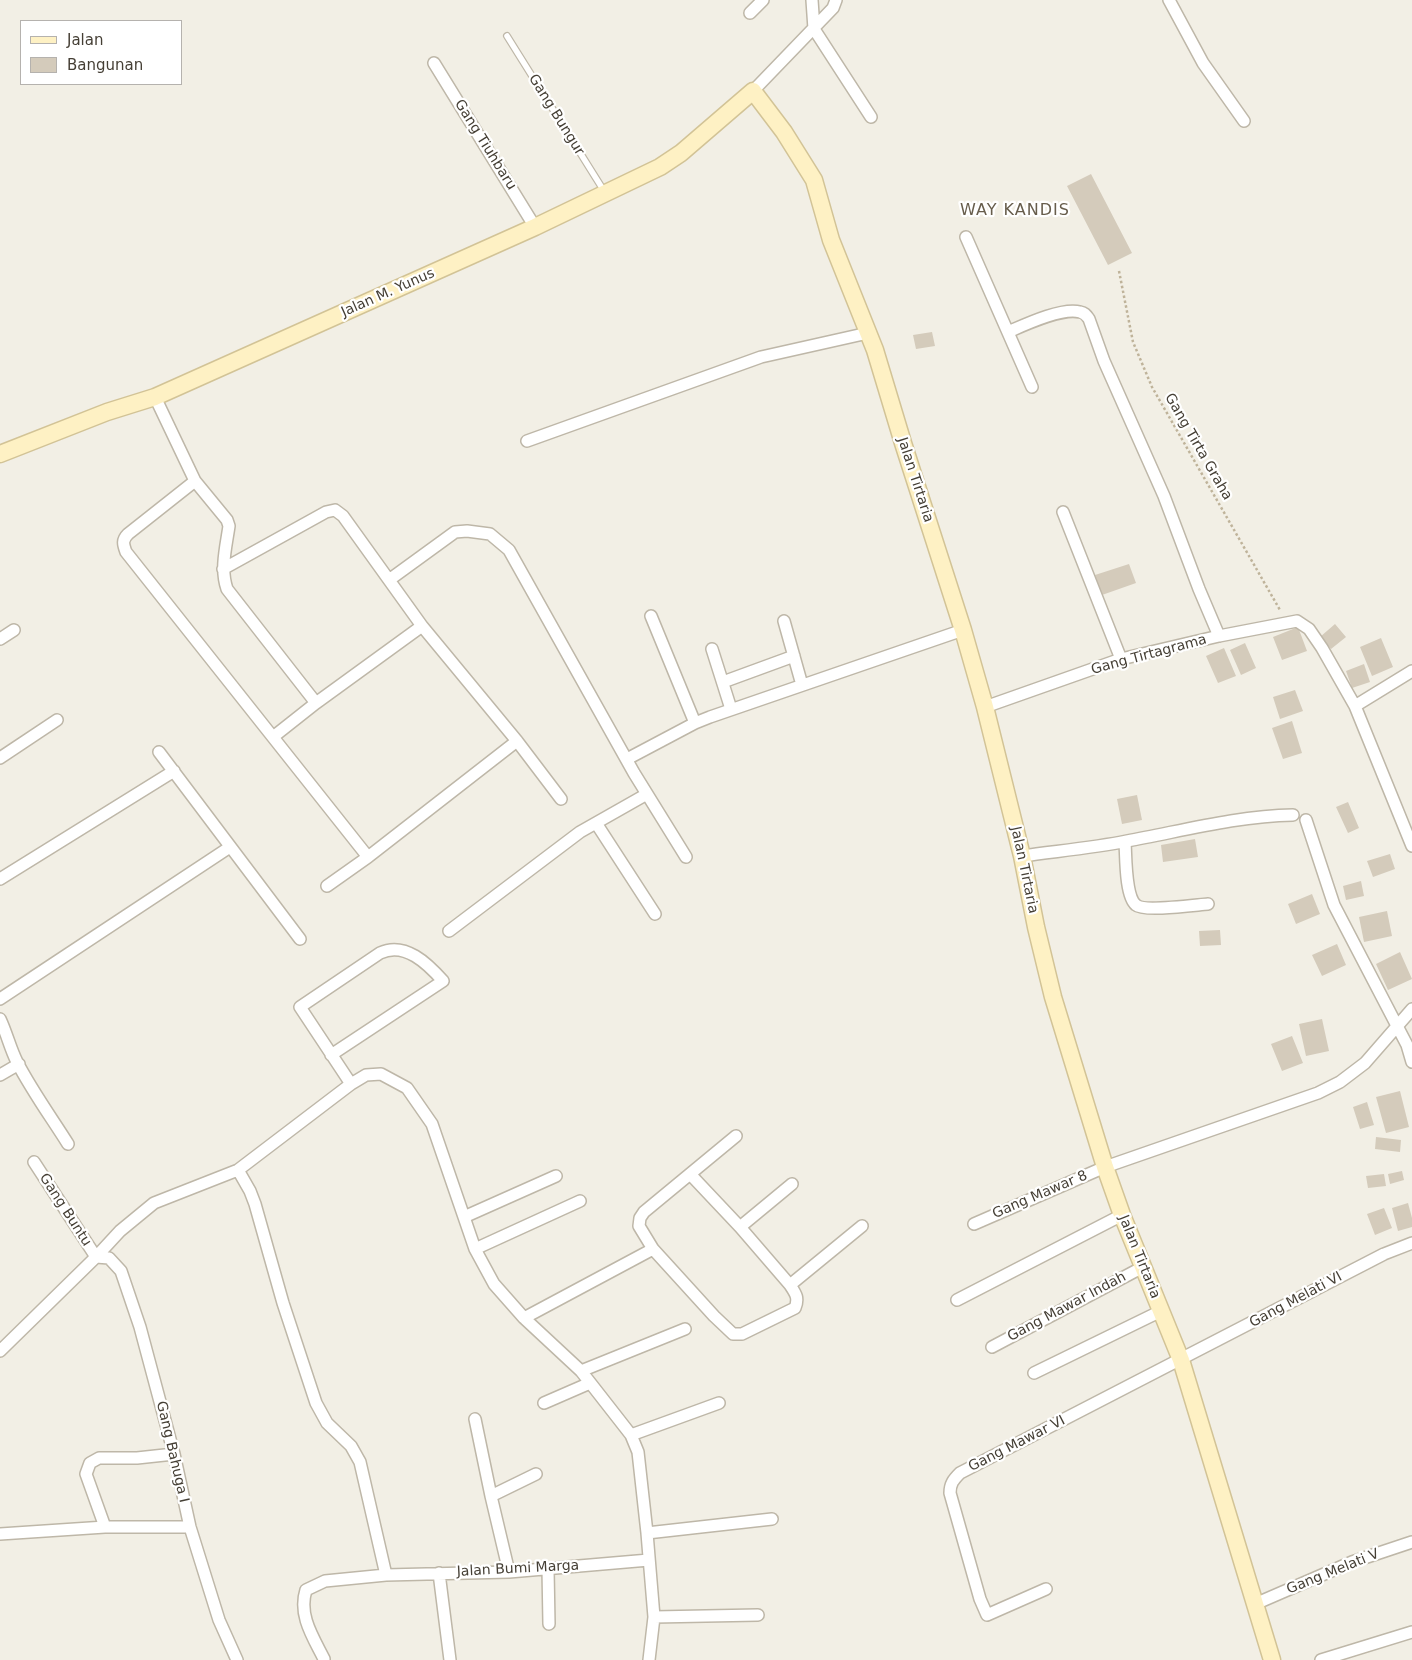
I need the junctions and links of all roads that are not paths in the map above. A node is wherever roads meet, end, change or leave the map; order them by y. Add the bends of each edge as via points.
1 (763, 0) edge
2 (812, 0) edge
3 (836, 0) edge
4 (1169, 0) edge
5 (750, 13) dead end
6 (814, 29) junction
7 (507, 36) dead end
8 (434, 63) dead end
9 (753, 91) junction
10 (871, 117) dead end
11 (1244, 121) dead end
12 (604, 193) junction
13 (535, 227) junction
14 (966, 237) dead end
15 (1008, 332) junction
16 (868, 333) junction
17 (1032, 387) dead end
18 (155, 397) junction
19 (527, 441) dead end
20 (3, 454) edge
21 (195, 481) junction
22 (1063, 512) dead end
23 (223, 569) junction
24 (389, 580) junction
25 (651, 616) dead end
26 (784, 621) dead end
27 (422, 626) junction
28 (14, 630) dead end
29 (963, 630) junction
30 (1219, 636) junction
31 (0, 639) edge
32 (712, 649) dead end
33 (794, 656) junction
34 (1121, 659) junction
35 (1412, 671) edge
36 (723, 682) junction
37 (802, 685) junction
38 (316, 703) junction
39 (1355, 706) junction
40 (985, 707) junction
41 (731, 709) junction
42 (57, 720) dead end
43 (695, 723) junction
44 (273, 737) junction
45 (517, 741) junction
46 (160, 752) dead end
47 (0, 758) edge
48 (627, 759) junction
49 (174, 771) junction
50 (647, 794) junction
51 (561, 799) dead end
52 (1293, 815) dead end
53 (1306, 820) dead end
54 (596, 823) junction
55 (1125, 842) junction
56 (1412, 846) edge
57 (230, 847) junction
58 (1022, 856) junction
59 (368, 857) junction
60 (686, 858) dead end
61 (0, 879) edge
62 (326, 886) dead end
63 (1208, 904) dead end
64 (655, 914) dead end
65 (450, 931) dead end
66 (300, 939) dead end
67 (0, 999) edge
68 (1412, 1009) edge
69 (0, 1020) edge
70 (1397, 1027) junction
71 (332, 1054) junction
72 (1412, 1062) edge
73 (19, 1064) junction
74 (0, 1075) edge
75 (350, 1084) junction
76 (736, 1136) dead end
77 (68, 1144) dead end
78 (34, 1162) dead end
79 (1105, 1167) junction
80 (238, 1170) junction
81 (690, 1174) junction
82 (556, 1176) dead end
83 (792, 1184) dead end
84 (580, 1201) dead end
85 (1122, 1215) junction
86 (464, 1217) junction
87 (974, 1224) dead end
88 (740, 1226) junction
89 (862, 1226) dead end
90 (1412, 1243) edge
91 (475, 1249) junction
92 (653, 1249) junction
93 (96, 1257) junction
94 (1143, 1267) junction
95 (790, 1285) junction
96 (957, 1300) dead end
97 (1161, 1311) junction
98 (524, 1318) junction
99 (685, 1329) dead end
100 (992, 1347) dead end
101 (0, 1351) edge
102 (1181, 1360) junction
103 (580, 1371) junction
104 (1034, 1373) dead end
105 (590, 1383) junction
106 (544, 1403) dead end
107 (719, 1404) dead end
108 (475, 1419) dead end
109 (631, 1435) junction
110 (174, 1454) junction
111 (536, 1474) dead end
112 (491, 1496) junction
113 (772, 1519) dead end
114 (105, 1527) junction
115 (190, 1527) junction
116 (647, 1532) junction
117 (0, 1534) edge
118 (1412, 1542) edge
119 (649, 1560) junction
120 (548, 1568) junction
121 (509, 1572) junction
122 (439, 1573) junction
123 (386, 1575) junction
124 (1046, 1589) dead end
125 (1255, 1604) junction
126 (758, 1615) dead end
127 (654, 1617) junction
128 (549, 1624) dead end
129 (1412, 1632) edge
130 (324, 1659) dead end
131 (237, 1660) edge
132 (450, 1660) edge
133 (650, 1660) edge
134 (1272, 1660) edge
135 (1321, 1660) edge

1 - 5 street
2 - 6 street
3 - 6 street via 834,8
4 - 11 street via 1203,63
6 - 9 street
6 - 10 street
7 - 12 lane, Gang Bungur
8 - 13 street, Gang Tiuhbaru
9 - 12 street, Jalan M. Yunus via 681,153 660,167
9 - 16 street, Jalan Tirtaria via 814,180 831,240
12 - 13 street, Jalan M. Yunus
13 - 18 street, Jalan M. Yunus
14 - 15 street
15 - 17 street
15 - 30 street via 1040,318 1068,312 1078,311 1089,319
16 - 19 street via 761,358
16 - 29 street, Jalan Tirtaria
18 - 20 street, Jalan M. Yunus via 107,412
18 - 21 street
21 - 23 street via 224,514 229,526
21 - 44 street via 123,538 123,544 126,552
22 - 34 street
23 - 24 street via 326,512 336,510
23 - 38 street via 227,589
24 - 27 street
24 - 48 street via 455,532 467,530 490,534 509,550
25 - 43 street
26 - 33 street
27 - 38 street
27 - 45 street
28 - 31 street
29 - 37 street
29 - 40 street, Jalan Tirtaria
30 - 34 street, Gang Tirtagrama
30 - 39 street, Gang Tirtagrama via 1297,621 1310,629
32 - 36 street
33 - 36 street
33 - 37 street
34 - 40 street, Gang Tirtagrama
35 - 39 street
36 - 41 street
37 - 41 street
38 - 44 street
39 - 56 street
40 - 58 street, Jalan Tirtaria
41 - 43 street
42 - 47 street
43 - 48 street
44 - 59 street
45 - 51 street
45 - 59 street
46 - 49 street
48 - 50 street
49 - 57 street
49 - 61 street
50 - 54 street
50 - 60 street
52 - 55 street via 1210,825
53 - 70 street via 1334,905
54 - 64 street
54 - 65 street
55 - 58 street
55 - 63 street via 1128,884 1136,906 1147,909
57 - 66 street
57 - 67 street
58 - 79 street, Jalan Tirtaria via 1054,997
59 - 62 street
68 - 70 street, Gang Mawar 8
69 - 73 street
70 - 72 street
70 - 79 street, Gang Mawar 8 via 1365,1063 1340,1082 1318,1093
71 - 71 street via 300,1007 380,953 389,949 412,955 426,963 443,981
71 - 75 street
73 - 74 street
73 - 77 street
75 - 80 street
75 - 86 street via 366,1075 381,1074 407,1088 432,1124
76 - 81 street
78 - 93 street, Gang Buntu
79 - 85 street, Jalan Tirtaria
79 - 87 street, Gang Mawar 8
80 - 93 street via 154,1203
80 - 123 street via 255,1204 282,1303 316,1403 327,1423 351,1446 360,1462
81 - 88 street
81 - 92 street via 640,1218 639,1226
82 - 86 street
83 - 88 street
84 - 91 street
85 - 94 street, Jalan Tirtaria
85 - 96 street
86 - 91 street
88 - 95 street
89 - 95 street
90 - 102 street, Gang Melati VI via 1384,1254
91 - 98 street via 494,1284
92 - 95 street via 734,1334 742,1334 795,1308 798,1301
92 - 98 street
93 - 101 street
93 - 110 street, Gang Bahuga I via 109,1258 122,1271
94 - 97 street, Jalan Tirtaria
94 - 100 street, Gang Mawar Indah
97 - 102 street, Jalan Tirtaria
97 - 104 street
98 - 103 street
99 - 103 street
102 - 124 street, Gang Mawar VI via 960,1474 950,1485 986,1616
102 - 125 street, Jalan Tirtaria
103 - 105 street
105 - 106 street
105 - 109 street
107 - 109 street
108 - 112 street
109 - 116 street via 638,1452
110 - 114 street via 99,1458 90,1463 86,1474
110 - 115 street, Gang Bahuga I
111 - 112 street
112 - 121 street
113 - 116 street
114 - 115 street
114 - 117 street
115 - 131 street, Gang Bahuga I via 219,1620
116 - 119 street
118 - 125 street, Gang Melati V via 1352,1562
119 - 120 street, Jalan Bumi Marga
119 - 127 street
120 - 121 street, Jalan Bumi Marga
120 - 128 street
121 - 122 street, Jalan Bumi Marga
122 - 123 street, Jalan Bumi Marga
122 - 132 street
123 - 130 street, Jalan Bumi Marga via 325,1582 306,1590 303,1599 305,1620
125 - 134 street, Jalan Tirtaria
126 - 127 street
127 - 133 street
129 - 135 street

